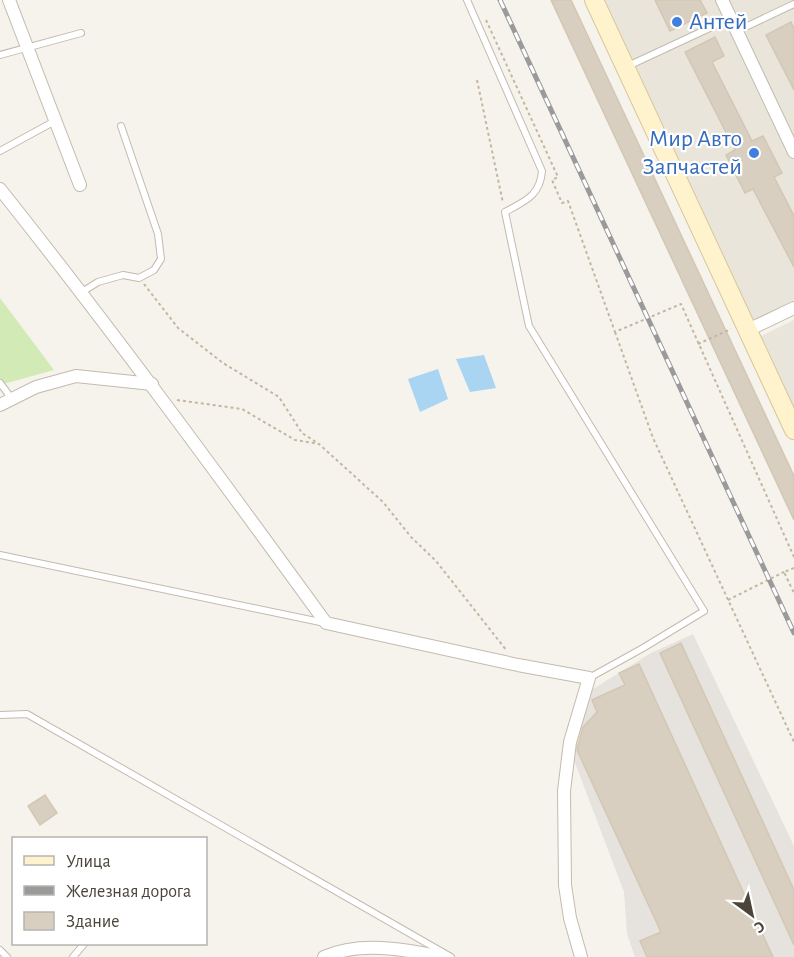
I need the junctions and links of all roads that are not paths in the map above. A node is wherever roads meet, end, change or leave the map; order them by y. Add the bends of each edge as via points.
1 (9, 0) edge
2 (467, 0) edge
3 (594, 0) edge
4 (722, 0) edge
5 (794, 4) edge
6 (731, 18) junction
7 (736, 31) junction
8 (81, 33) dead end
9 (27, 48) junction
10 (0, 55) edge
11 (626, 67) junction
12 (55, 121) junction
13 (121, 126) dead end
14 (0, 151) edge
15 (794, 153) edge
16 (80, 185) dead end
17 (0, 189) edge
18 (82, 292) junction
19 (794, 308) edge
20 (746, 326) junction
21 (0, 383) edge
22 (152, 384) junction
23 (6, 402) edge
24 (794, 430) edge
25 (0, 555) edge
26 (326, 623) junction
27 (589, 678) junction
28 (0, 715) edge
29 (83, 945) edge
30 (0, 950) edge
31 (7, 957) edge
32 (73, 957) edge
33 (324, 957) edge
34 (441, 957) edge
35 (451, 957) edge
36 (581, 957) edge

1 - 9 street
2 - 27 lane via 542,171 541,185 529,199 505,212 529,326 704,611
3 - 11 main road
4 - 6 street
5 - 7 lane
6 - 7 street
6 - 11 lane
7 - 15 street
8 - 9 lane
9 - 10 lane
9 - 12 street
11 - 20 main road
12 - 14 lane
12 - 16 street
13 - 18 lane via 158,234 160,259 154,270 139,278 123,275 98,282
17 - 18 street
18 - 22 street
19 - 20 street
20 - 24 main road
21 - 23 lane
22 - 23 street via 76,376 36,387
22 - 26 street
25 - 26 lane
26 - 27 street
27 - 36 street via 570,742 564,791 565,885
28 - 35 lane via 27,714
29 - 32 lane
30 - 31 lane
33 - 34 street via 353,948 415,951

